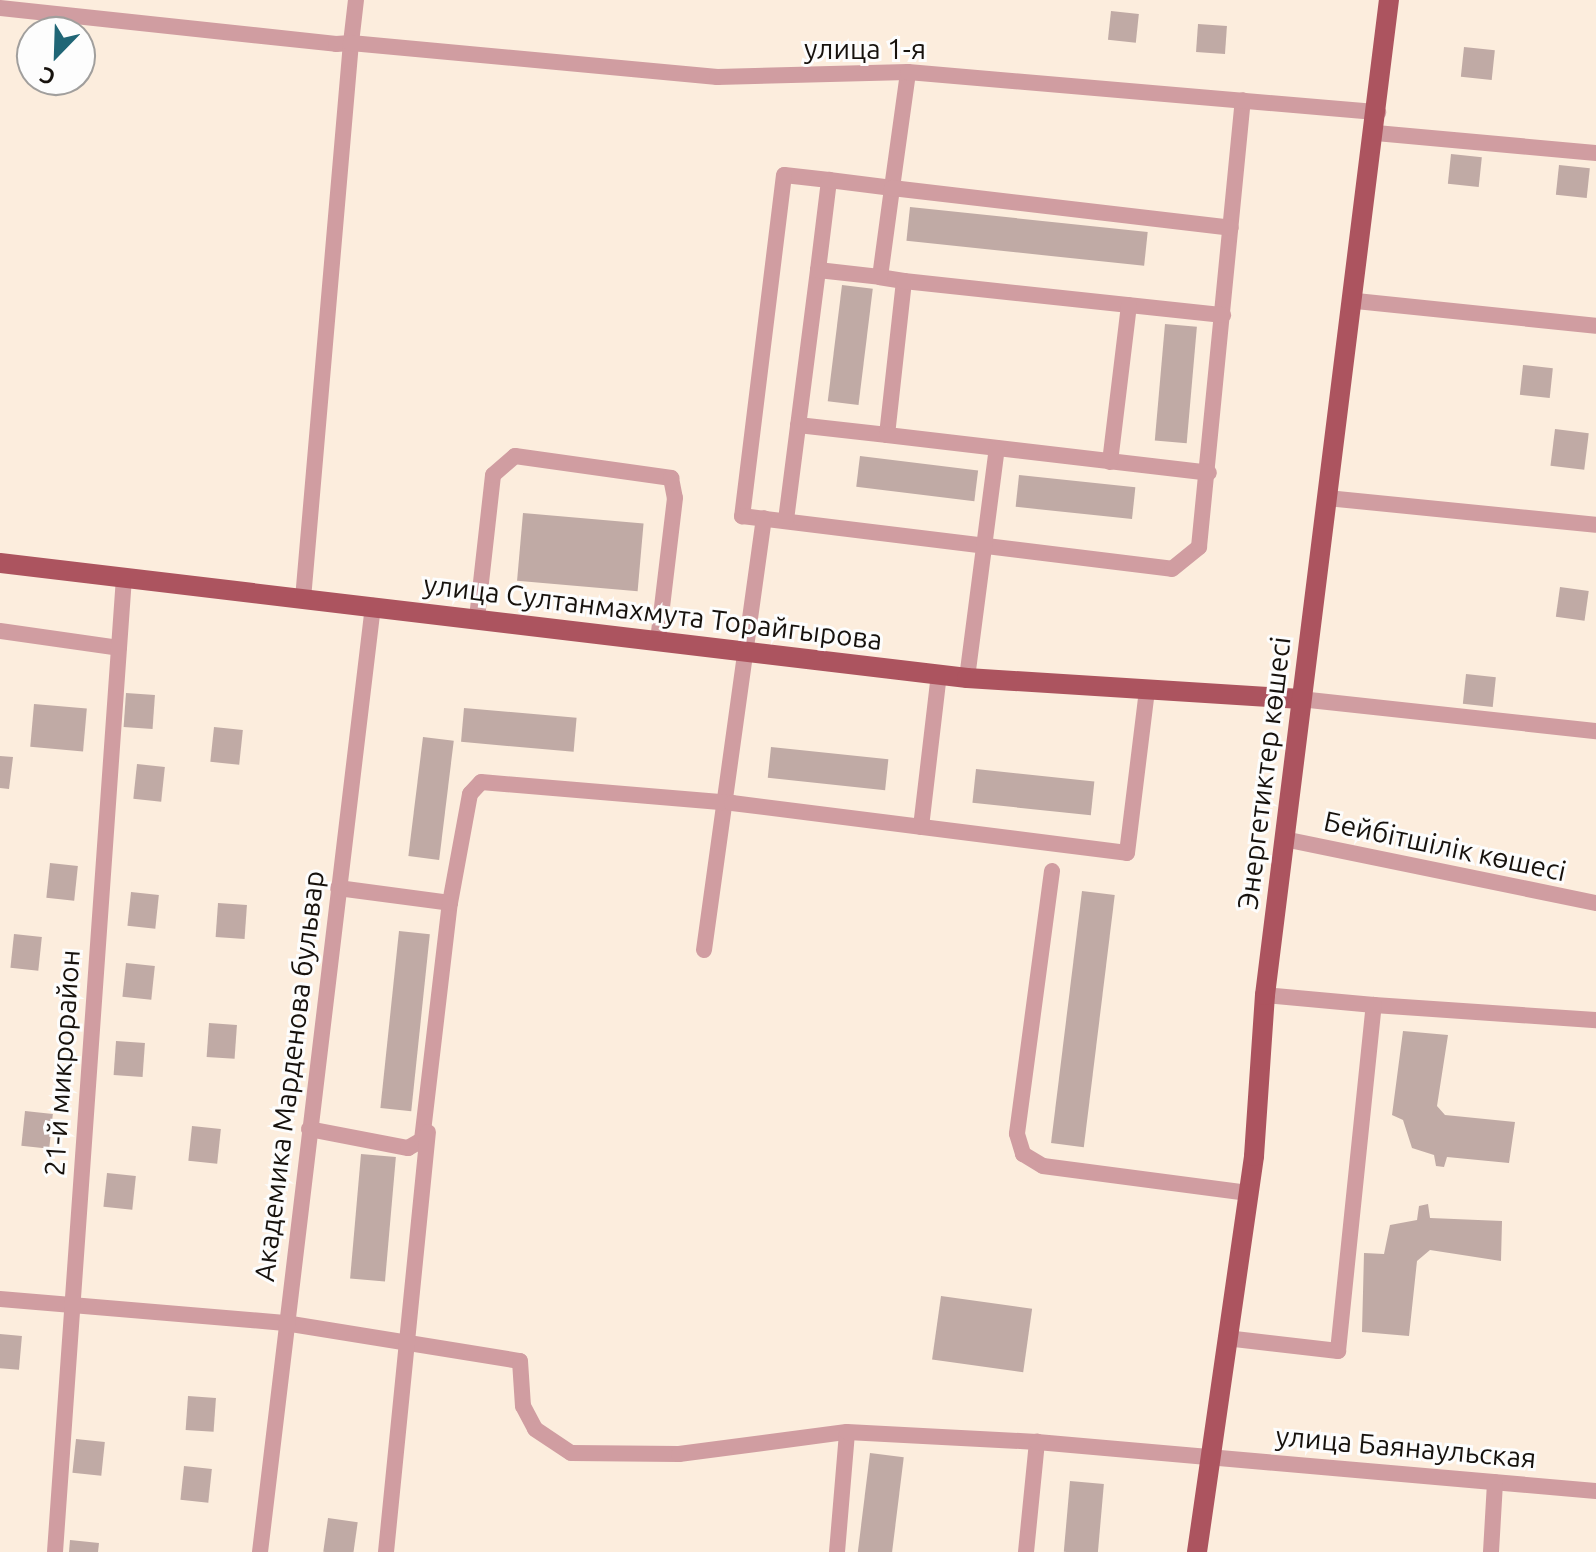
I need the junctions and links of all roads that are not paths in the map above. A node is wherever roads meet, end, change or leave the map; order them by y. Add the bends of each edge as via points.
1 (356, 0) edge
2 (1389, 0) edge
3 (0, 8) edge
4 (351, 43) junction
5 (908, 72) junction
6 (1243, 100) junction
7 (1377, 122) junction
8 (1596, 153) edge
9 (829, 180) junction
10 (892, 188) junction
11 (1231, 228) junction
12 (818, 270) junction
13 (880, 277) junction
14 (904, 281) junction
15 (1356, 301) junction
16 (1129, 305) junction
17 (1223, 315) junction
18 (1596, 326) edge
19 (798, 425) junction
20 (887, 435) junction
21 (997, 448) junction
22 (1110, 462) junction
23 (1209, 473) junction
24 (1327, 498) junction
25 (764, 518) junction
26 (786, 520) junction
27 (1596, 525) edge
28 (984, 545) junction
29 (0, 563) edge
30 (124, 578) junction
31 (303, 599) junction
32 (373, 606) junction
33 (477, 618) junction
34 (0, 631) edge
35 (658, 641) junction
36 (119, 648) junction
37 (749, 652) junction
38 (939, 674) junction
39 (967, 678) junction
40 (1147, 691) junction
41 (1300, 699) junction
42 (1596, 731) edge
43 (726, 802) junction
44 (921, 827) junction
45 (1284, 839) junction
46 (1052, 871) dead end
47 (338, 888) junction
48 (450, 903) junction
49 (1596, 903) edge
50 (704, 950) dead end
51 (1265, 995) junction
52 (1374, 1005) junction
53 (1596, 1020) edge
54 (429, 1126) junction
55 (309, 1129) junction
56 (1248, 1193) junction
57 (0, 1299) edge
58 (72, 1305) junction
59 (285, 1323) junction
60 (1226, 1338) junction
61 (406, 1346) junction
62 (847, 1432) junction
63 (1037, 1442) junction
64 (1211, 1456) junction
65 (1495, 1482) junction
66 (1596, 1491) edge
67 (55, 1552) edge
68 (260, 1552) edge
69 (386, 1552) edge
70 (837, 1552) edge
71 (1026, 1552) edge
72 (1197, 1552) edge
73 (1491, 1552) edge

1 - 4 street
2 - 7 main road, Энергетиктер көшесі
3 - 4 street, улица 1-я
4 - 5 street, улица 1-я via 717,77
4 - 31 street
5 - 6 street, улица 1-я
5 - 10 street
6 - 7 street, улица 1-я
6 - 11 street
7 - 8 street, улица 1-я
7 - 15 main road, Энергетиктер көшесі
9 - 10 street
9 - 12 street
9 - 25 street via 784,175 742,516
10 - 11 street
10 - 13 street
11 - 17 street
12 - 13 street
12 - 19 street
13 - 14 street
14 - 16 street
14 - 20 street
15 - 18 street
15 - 24 main road, Энергетиктер көшесі
16 - 17 street
16 - 22 street
17 - 23 street
19 - 20 street
19 - 26 street
20 - 21 street
21 - 22 street
21 - 28 street
22 - 23 street
23 - 28 street via 1199,547 1172,569
24 - 27 street
24 - 41 main road, Энергетиктер көшесі
25 - 26 street
25 - 37 street
26 - 28 street
28 - 39 street
29 - 30 main road, улица Султанмахмута Торайгырова
30 - 31 main road, улица Султанмахмута Торайгырова
30 - 36 street, 21-й микрорайон
31 - 32 main road, улица Султанмахмута Торайгырова
32 - 33 main road, улица Султанмахмута Торайгырова
32 - 47 street, Академика Марденова бульвар
33 - 35 main road, улица Султанмахмута Торайгырова
33 - 35 street via 493,475 507,459 530,458 671,478 675,498
34 - 36 street
35 - 37 main road, улица Султанмахмута Торайгырова
36 - 58 street, 21-й микрорайон
37 - 38 main road, улица Султанмахмута Торайгырова
37 - 43 street
38 - 39 main road, улица Султанмахмута Торайгырова
38 - 44 street
39 - 40 main road, улица Султанмахмута Торайгырова
40 - 41 main road, улица Султанмахмута Торайгырова
40 - 44 street via 1127,853
41 - 42 street
41 - 45 main road, Энергетиктер көшесі
43 - 44 street
43 - 48 street via 481,782 470,794
43 - 50 street
45 - 49 street, Бейбітшілік көшесі
45 - 51 main road, Энергетиктер көшесі
46 - 56 street via 1017,1134 1023,1154 1043,1166
47 - 48 street
47 - 55 street, Академика Марденова бульвар
48 - 54 street
51 - 52 street
51 - 56 main road, Энергетиктер көшесі
52 - 53 street
52 - 60 street via 1338,1351
54 - 55 street via 408,1148
54 - 61 street
55 - 59 street, Академика Марденова бульвар
56 - 60 main road, Энергетиктер көшесі
57 - 58 street
58 - 59 street
58 - 67 street, 21-й микрорайон
59 - 61 street
59 - 68 street, Академика Марденова бульвар
60 - 64 main road, Энергетиктер көшесі
61 - 62 street, улица Баянаульская via 520,1361 523,1406 535,1429 571,1453 679,1454
61 - 69 street
62 - 63 street, улица Баянаульская
62 - 70 street
63 - 64 street, улица Баянаульская
63 - 71 street
64 - 65 street, улица Баянаульская
64 - 72 main road, Энергетиктер көшесі
65 - 66 street, улица Баянаульская
65 - 73 street

